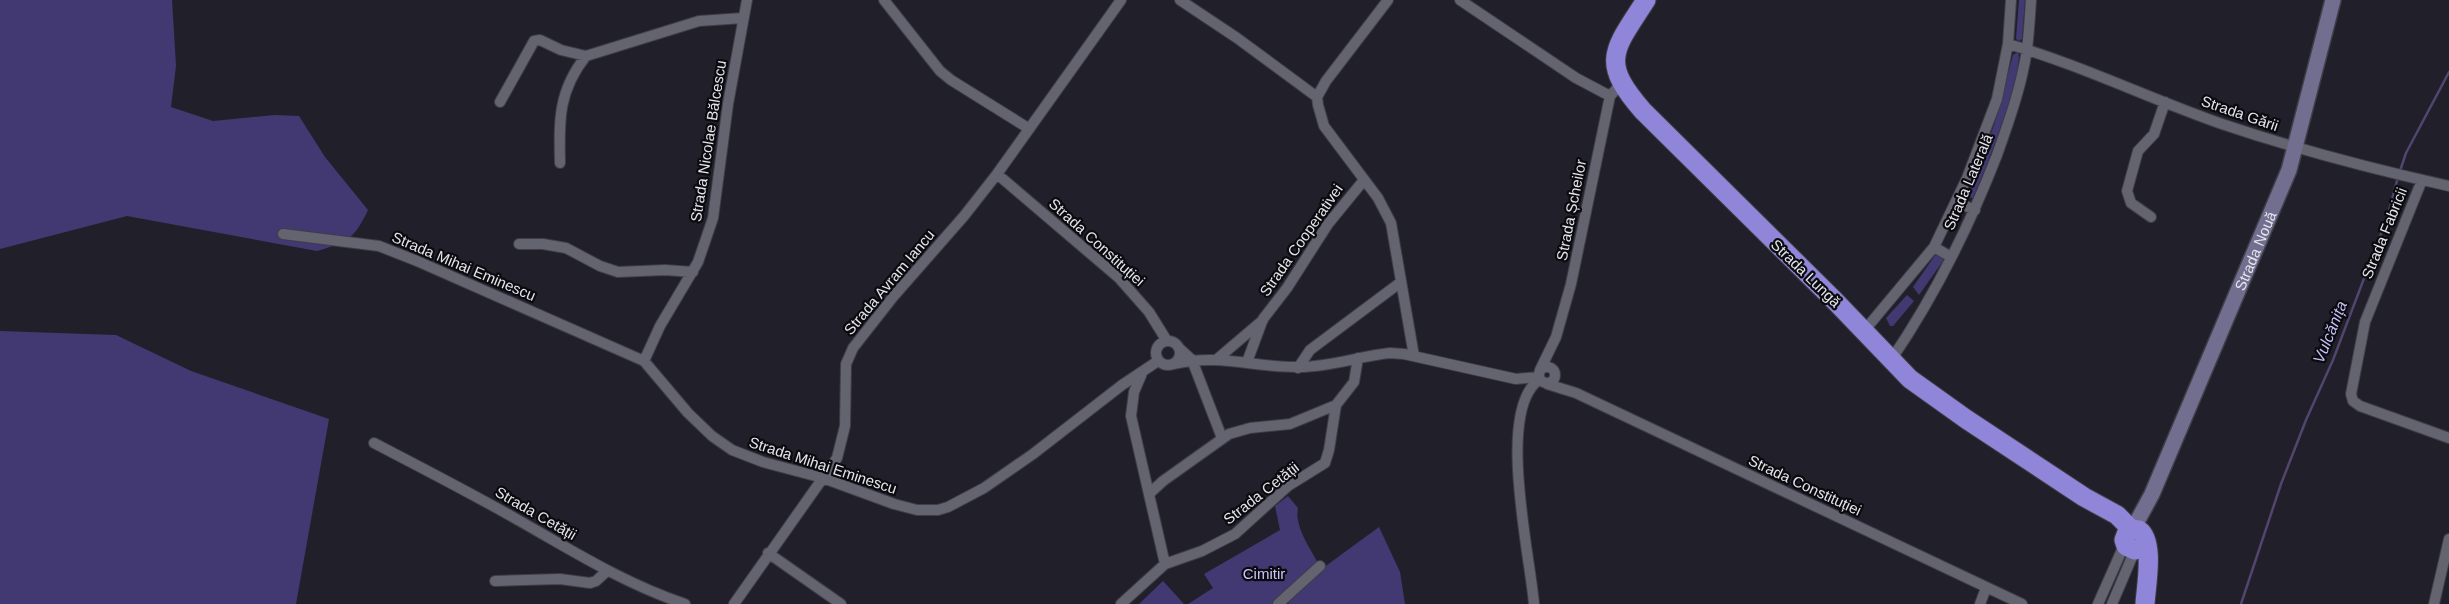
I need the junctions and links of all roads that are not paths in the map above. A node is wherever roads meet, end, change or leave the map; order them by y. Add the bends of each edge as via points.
1 (747, 0) edge
2 (884, 0) edge
3 (1120, 0) edge
4 (1180, 0) edge
5 (1388, 0) edge
6 (1460, 0) edge
7 (1646, 0) edge
8 (2010, 0) edge
9 (2031, 0) edge
10 (2333, 0) edge
11 (743, 18) junction
12 (2008, 44) junction
13 (2027, 49) junction
14 (586, 56) junction
15 (1615, 90) junction
16 (1317, 97) junction
17 (500, 102) dead end
18 (2164, 102) junction
19 (1028, 128) junction
20 (2296, 148) junction
21 (560, 163) dead end
22 (997, 174) junction
23 (1364, 180) junction
24 (2422, 180) junction
25 (2449, 186) edge
26 (1956, 202) junction
27 (1975, 210) junction
28 (2151, 217) dead end
29 (283, 234) dead end
30 (519, 244) dead end
31 (1934, 247) junction
32 (1951, 257) junction
33 (693, 272) junction
34 (1401, 282) junction
35 (1264, 319) junction
36 (1864, 331) junction
37 (1167, 341) junction
38 (1553, 344) junction
39 (1180, 349) junction
40 (1414, 356) junction
41 (1358, 358) junction
42 (1192, 360) junction
43 (1216, 360) junction
44 (1891, 360) junction
45 (644, 361) junction
46 (1158, 361) junction
47 (1247, 362) junction
48 (1174, 364) junction
49 (1298, 368) junction
50 (1144, 371) junction
51 (1554, 373) junction
52 (1541, 378) junction
53 (1576, 393) junction
54 (1336, 405) junction
55 (1222, 438) junction
56 (2449, 438) edge
57 (374, 442) dead end
58 (823, 478) junction
59 (1150, 493) junction
60 (2449, 538) edge
61 (2134, 539) junction
62 (768, 553) junction
63 (1165, 564) junction
64 (1320, 566) dead end
65 (607, 570) junction
66 (495, 581) dead end
67 (1986, 588) junction
68 (2145, 595) edge
69 (1128, 600) edge
70 (685, 604) edge
71 (734, 604) edge
72 (841, 604) edge
73 (1121, 604) edge
74 (1278, 604) edge
75 (1534, 604) edge
76 (1980, 604) edge
77 (2022, 604) edge
78 (2098, 604) edge
79 (2112, 604) edge
80 (2434, 604) edge

1 - 11 street, Strada Nicolae Bălcescu
2 - 19 street via 951,80
3 - 19 street, Strada Avram Iancu
4 - 16 street
5 - 16 street
6 - 15 street via 1576,78
7 - 15 highway, Strada Lungă via 1617,48
8 - 12 street, Strada Laterală
9 - 13 street, Strada Laterală
10 - 20 main road, Strada Nouă
11 - 14 street via 699,21
11 - 33 street, Strada Nicolae Bălcescu via 728,104 717,202
12 - 13 street, Strada Gării
12 - 26 street, Strada Laterală via 1987,129
13 - 18 street, Strada Gării
13 - 27 street, Strada Laterală via 2004,135
14 - 17 street via 561,50 540,40 534,41
14 - 21 street via 577,68 561,107
15 - 36 highway, Strada Lungă via 1642,111
15 - 38 street, Strada Șcheilor
16 - 23 street via 1322,121
18 - 20 street, Strada Gării
18 - 28 street via 2154,134 2138,151 2127,191 2131,203
19 - 22 street, Strada Avram Iancu
20 - 24 street, Strada Gării
20 - 61 main road, Strada Nouă
22 - 37 street, Strada Constituției via 1119,278 1149,312
22 - 58 street, Strada Avram Iancu via 853,348 846,364 842,443 832,468
23 - 34 street via 1383,205 1391,223
23 - 35 street, Strada Cooperativei via 1332,218
24 - 25 street, Strada Gării
24 - 56 street, Strada Fabricii via 2365,322 2351,394 2353,401 2360,406
26 - 27 street
26 - 31 street, Strada Laterală
27 - 32 street, Strada Laterală
29 - 45 street, Strada Mihai Eminescu via 379,246
30 - 33 street via 566,248 618,272
31 - 32 street
31 - 36 street, Strada Laterală
32 - 44 street, Strada Laterală via 1920,317
33 - 45 street, Strada Nicolae Bălcescu via 660,326
34 - 40 street
34 - 49 street via 1310,350
35 - 43 street, Strada Cooperativei
35 - 47 street, Strada Cooperativei
36 - 44 highway, Strada Lungă
37 - 39 street
37 - 46 street via 1156,350
38 - 51 street, Strada Șcheilor
38 - 52 street, Strada Șcheilor
39 - 42 street
39 - 48 street via 1179,359
40 - 41 street, Strada Constituției via 1390,353
40 - 52 street, Strada Constituției via 1516,379
41 - 49 street, Strada Constituției
41 - 54 street, Strada Cetății via 1354,382
42 - 43 street, Strada Constituției
42 - 48 street, Strada Constituției
42 - 55 street
43 - 47 street, Strada Constituției
44 - 61 highway, Strada Lungă via 1928,393 2084,497 2117,515
45 - 58 street, Strada Mihai Eminescu via 688,413 732,450
46 - 48 street via 1164,365
46 - 50 street, Strada Mihai Eminescu
47 - 49 street, Strada Constituției
50 - 58 street, Strada Mihai Eminescu via 1003,476 948,507 916,510
50 - 59 street via 1130,409
51 - 52 street via 1552,382
51 - 52 street via 1547,367
51 - 53 street, Strada Constituției
52 - 53 street, Strada Constituției
52 - 75 street, Strada Șcheilor via 1526,394 1518,420 1517,442
53 - 67 street, Strada Constituției
54 - 55 street via 1290,424 1250,428
54 - 63 street, Strada Cetății via 1325,463 1288,486 1234,534 1202,551
55 - 59 street
57 - 65 street, Strada Cetății
58 - 62 street, Strada Avram Iancu
59 - 63 street
60 - 80 street
61 - 68 highway via 2148,560
61 - 78 street
61 - 79 street
62 - 71 street, Strada Avram Iancu
62 - 72 street
63 - 69 street, Strada Cetății
64 - 74 street
65 - 66 street via 590,584 560,579
65 - 70 street, Strada Cetății via 644,589
67 - 76 street
67 - 77 street, Strada Constituției
69 - 73 street, Strada Cetății

